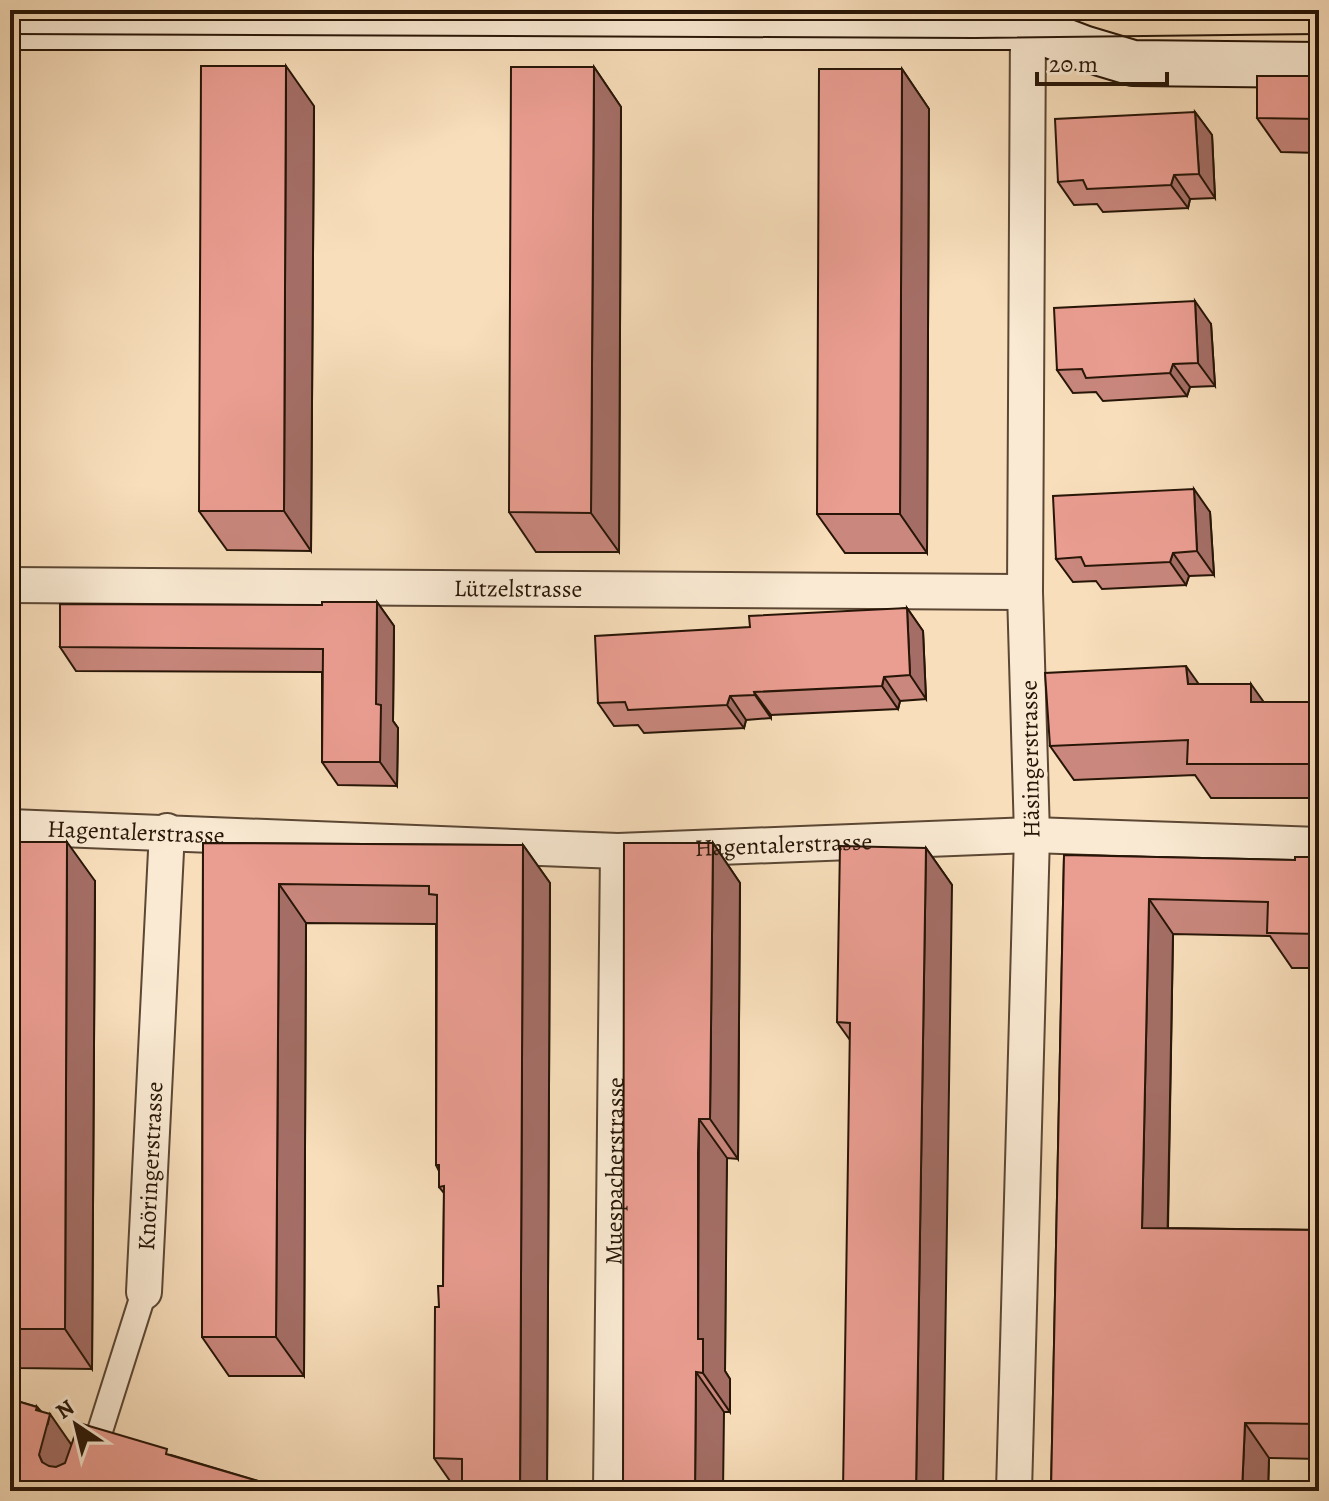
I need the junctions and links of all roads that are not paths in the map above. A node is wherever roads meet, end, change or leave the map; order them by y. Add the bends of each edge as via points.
1 (1073, 10) edge
2 (10, 27) edge
3 (1028, 27) junction
4 (1319, 65) edge
5 (10, 585) edge
6 (1025, 592) junction
7 (10, 827) edge
8 (167, 831) junction
9 (1032, 835) junction
10 (1319, 845) edge
11 (618, 851) junction
12 (144, 1292) joint
13 (81, 1491) edge
14 (611, 1491) edge
15 (1014, 1491) edge

1 - 3 main road
2 - 3 main road
3 - 4 main road via 1133,63
3 - 6 street, Häsingerstrasse
5 - 6 street, Lützelstrasse
6 - 9 street, Häsingerstrasse
7 - 8 street, Hagentalerstrasse
8 - 11 street, Hagentalerstrasse
8 - 12 street, Knöringerstrasse
9 - 10 street, Hagentalerstrasse
9 - 11 street, Hagentalerstrasse
9 - 15 street, Häsingerstrasse
11 - 14 street, Muespacherstrasse
12 - 13 street, Knöringerstrasse

